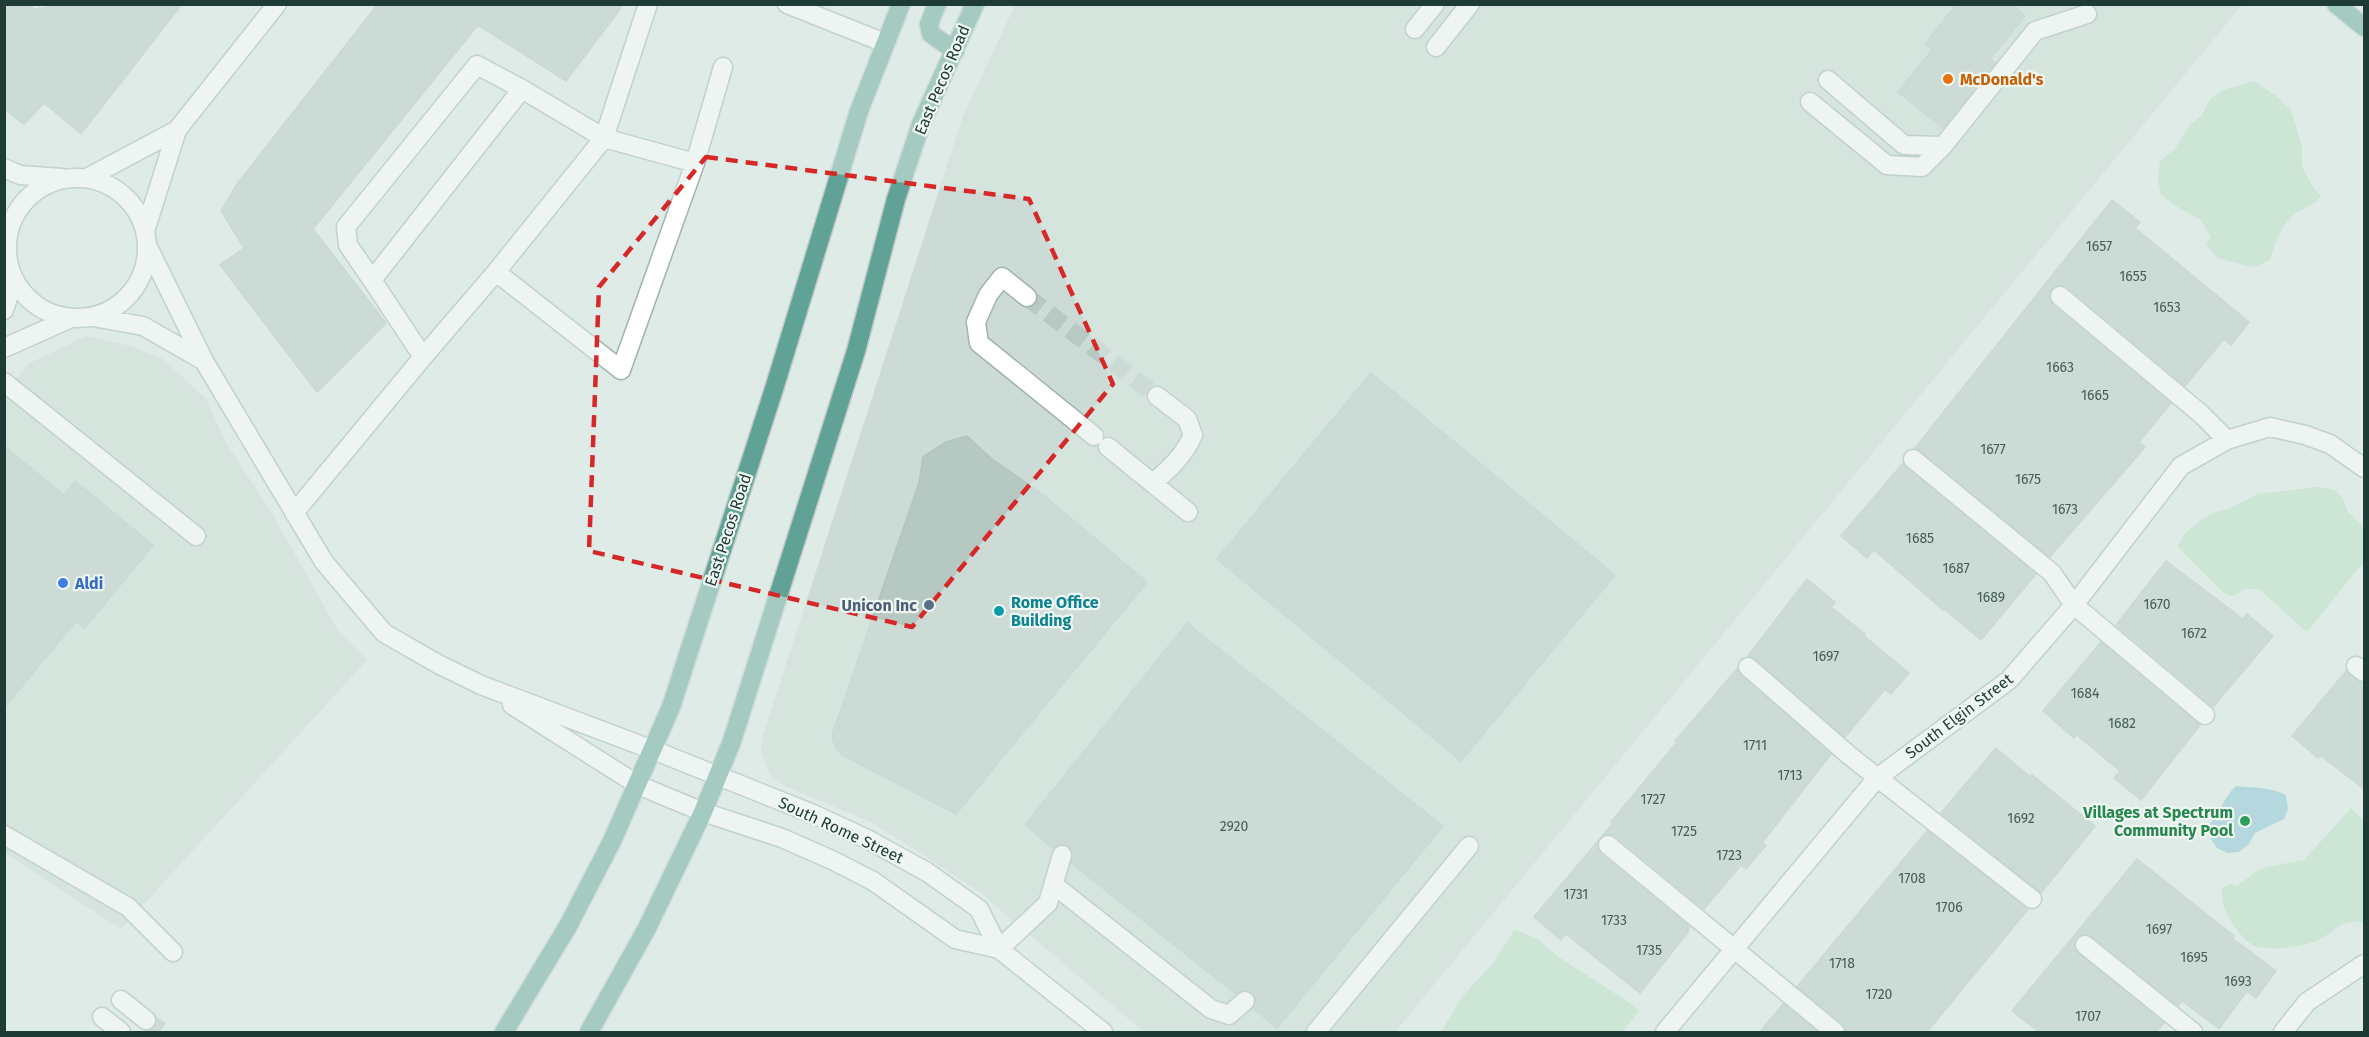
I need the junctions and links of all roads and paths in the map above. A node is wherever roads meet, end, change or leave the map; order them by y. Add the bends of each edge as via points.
1 (277, 4) edge
2 (648, 4) edge
3 (788, 4) edge
4 (901, 4) edge
5 (937, 4) edge
6 (975, 4) edge
7 (1435, 4) edge
8 (1470, 4) edge
9 (2336, 4) edge
10 (2087, 14) dead end
11 (2364, 27) edge
12 (1415, 29) dead end
13 (885, 43) junction
14 (1436, 47) dead end
15 (955, 51) junction
16 (723, 67) dead end
17 (1828, 80) dead end
18 (522, 89) junction
19 (1810, 102) dead end
20 (177, 130) junction
21 (604, 138) junction
22 (1943, 146) junction
23 (695, 163) junction
24 (4, 168) edge
25 (67, 178) junction
26 (87, 178) junction
27 (146, 228) junction
28 (6, 230) edge
29 (148, 249) junction
30 (496, 272) junction
31 (14, 280) junction
32 (372, 280) junction
33 (2060, 296) dead end
34 (1027, 297) tunnel mouth
35 (4, 310) edge
36 (93, 317) junction
37 (69, 319) junction
38 (4, 348) edge
39 (423, 357) junction
40 (204, 361) junction
41 (4, 382) edge
42 (1157, 396) tunnel mouth
43 (2227, 440) junction
44 (1913, 459) dead end
45 (2364, 468) edge
46 (1154, 483) junction
47 (1188, 512) dead end
48 (294, 513) junction
49 (196, 536) dead end
50 (2074, 605) junction
51 (1748, 667) dead end
52 (481, 685) junction
53 (2205, 715) dead end
54 (653, 750) junction
55 (718, 777) junction
56 (1877, 778) junction
57 (638, 785) junction
58 (703, 812) junction
59 (4, 835) edge
60 (1608, 845) dead end
61 (1469, 846) dead end
62 (1062, 855) dead end
63 (1054, 885) junction
64 (2032, 899) dead end
65 (2085, 945) dead end
66 (999, 949) junction
67 (1734, 949) junction
68 (173, 952) dead end
69 (2364, 964) edge
70 (121, 1000) dead end
71 (1245, 1001) dead end
72 (102, 1017) dead end
73 (146, 1020) tunnel mouth
74 (121, 1032) edge
75 (504, 1032) edge
76 (589, 1032) edge
77 (1103, 1032) edge
78 (1316, 1032) edge
79 (1665, 1032) edge
80 (1834, 1032) edge
81 (2193, 1032) edge
82 (2283, 1032) edge

1 - 20 street
2 - 21 street
3 - 13 street
4 - 13 main road, East Pecos Road
5 - 15 main road via 929,24 931,34
6 - 15 main road, East Pecos Road
7 - 12 street
8 - 14 street
9 - 11 main road
10 - 22 street via 2035,30
13 - 54 main road, East Pecos Road via 859,111 671,707
15 - 55 main road, East Pecos Road via 921,124 896,200 852,362
16 - 23 street
17 - 22 street via 1904,145
18 - 21 street
18 - 32 street
18 - 32 street via 477,64 346,227 348,245
19 - 22 street via 1887,165 1922,167
20 - 26 street
20 - 27 street
21 - 23 street
21 - 30 street
23 - 30 street via 621,370
24 - 25 street via 20,175
25 - 26 street
25 - 28 street via 47,184 30,196
26 - 27 street via 124,194
27 - 29 street
28 - 31 street via 7,257
29 - 36 street via 144,272 133,293 115,309
29 - 40 street
30 - 39 street
31 - 35 street
31 - 37 street via 27,299 47,312
32 - 39 street
33 - 43 street
34 - 46 street via 1002,277 988,295 976,322 978,343
36 - 37 street
36 - 40 street via 143,326
37 - 38 street
39 - 48 street
40 - 48 street
41 - 49 street
42 - 46 street via 1187,419 1192,435 1175,464
43 - 45 street, South Elgin Street via 2270,427 2330,444
43 - 50 street, South Elgin Street via 2181,466
44 - 50 street via 2052,573
46 - 47 street
48 - 52 street via 324,562 384,633
50 - 53 street
50 - 56 street, South Elgin Street via 2009,680
51 - 56 street
52 - 54 street, South Rome Street
52 - 57 street, South Rome Street
54 - 55 street, South Rome Street
54 - 57 main road, East Pecos Road
55 - 58 main road, East Pecos Road
55 - 66 street, South Rome Street via 811,813 927,872 979,909
56 - 64 street
56 - 67 street, South Elgin Street
57 - 58 street, South Rome Street
57 - 75 main road, East Pecos Road via 568,926
58 - 66 street, South Rome Street via 782,838 834,861 873,881 955,939
58 - 76 main road, East Pecos Road via 646,930
59 - 68 street via 128,908
60 - 67 street
61 - 78 street
62 - 63 street
63 - 66 street via 1048,903
63 - 71 street via 1210,1009 1228,1016
65 - 81 street
66 - 77 street, South Rome Street
67 - 79 street, South Elgin Street
67 - 80 street
69 - 82 street via 2307,1002
70 - 73 street
72 - 74 street

